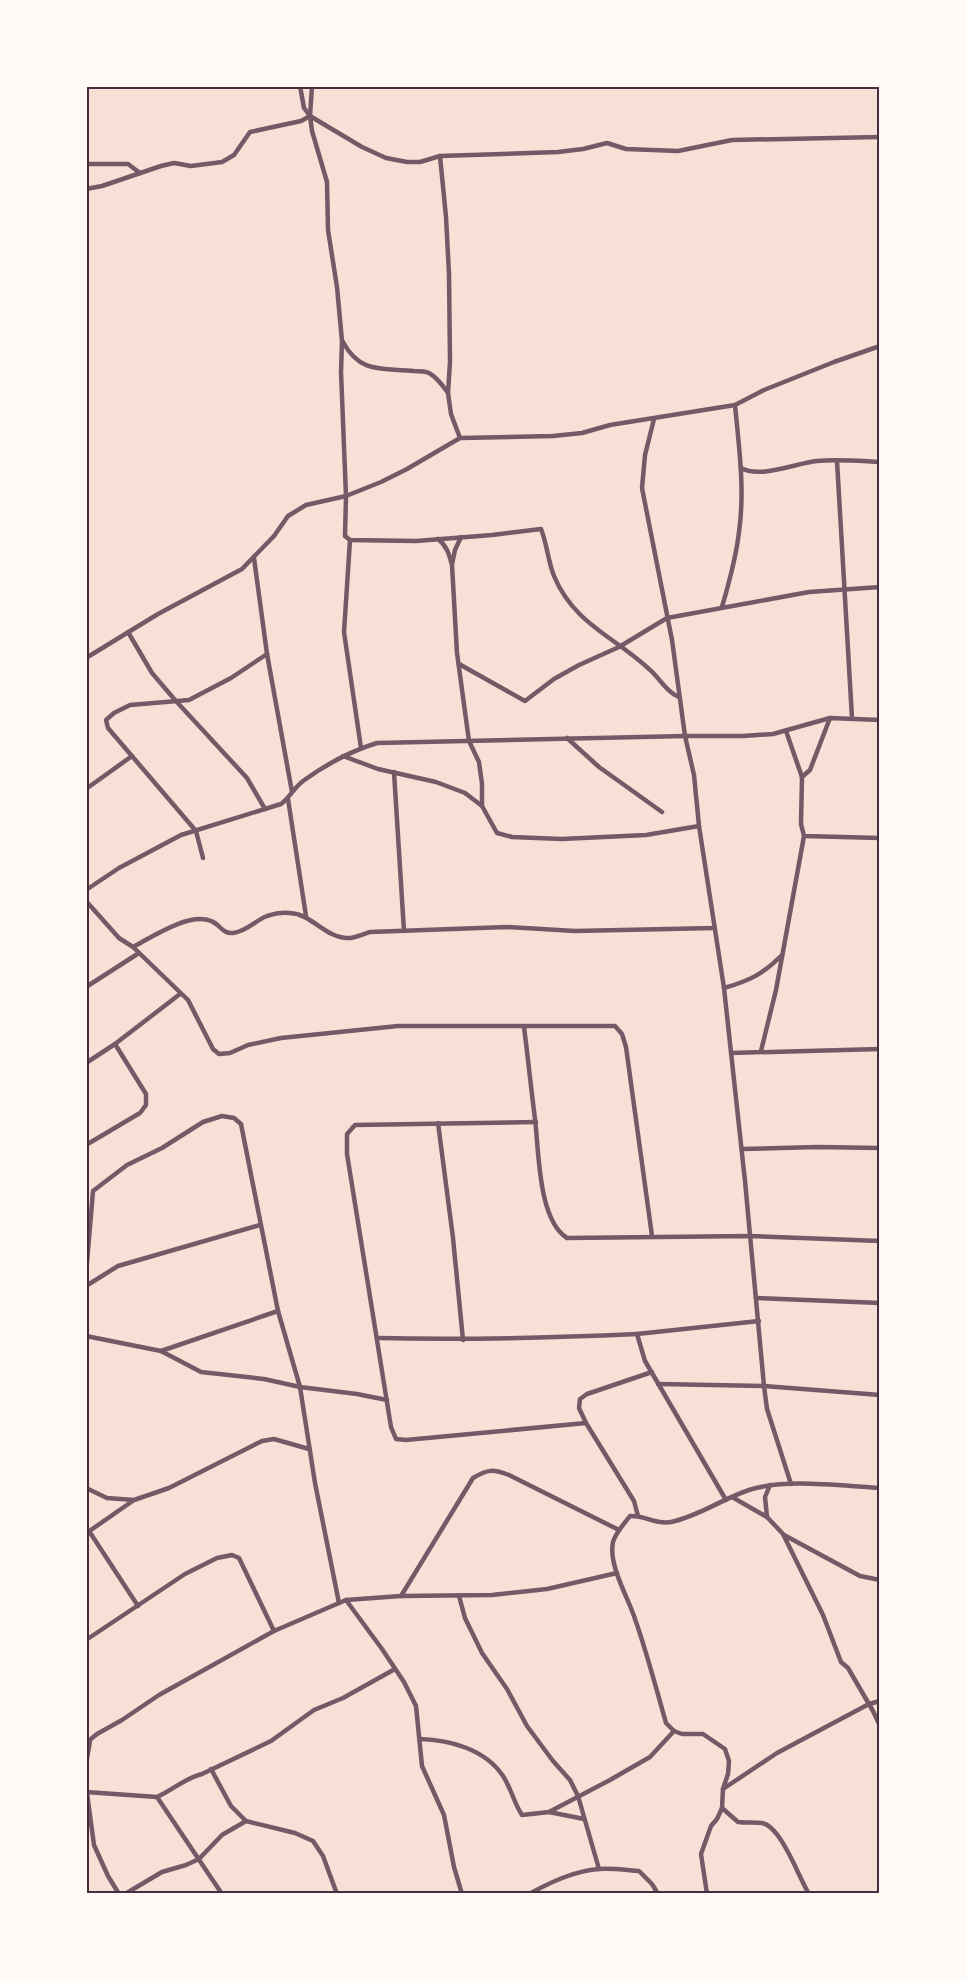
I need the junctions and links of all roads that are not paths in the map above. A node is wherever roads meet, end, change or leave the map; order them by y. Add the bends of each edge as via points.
1 (300, 86) edge
2 (312, 86) edge
3 (310, 116) junction
4 (880, 137) edge
5 (440, 156) junction
6 (86, 164) edge
7 (140, 173) junction
8 (86, 188) edge
9 (342, 341) junction
10 (880, 346) edge
11 (448, 393) junction
12 (736, 405) junction
13 (654, 419) junction
14 (460, 438) junction
15 (837, 461) junction
16 (880, 462) edge
17 (741, 468) junction
18 (346, 496) junction
19 (461, 537) junction
20 (438, 539) junction
21 (350, 540) junction
22 (254, 558) junction
23 (452, 565) junction
24 (880, 587) edge
25 (844, 590) junction
26 (722, 608) junction
27 (667, 618) junction
28 (128, 632) junction
29 (619, 647) junction
30 (267, 654) junction
31 (86, 658) edge
32 (458, 664) junction
33 (680, 697) junction
34 (175, 700) junction
35 (830, 718) junction
36 (852, 718) junction
37 (880, 720) edge
38 (786, 731) junction
39 (685, 736) junction
40 (566, 738) junction
41 (469, 740) junction
42 (361, 748) junction
43 (132, 756) junction
44 (344, 756) junction
45 (394, 772) junction
46 (802, 777) junction
47 (86, 789) edge
48 (292, 792) junction
49 (288, 799) junction
50 (482, 806) junction
51 (265, 809) junction
52 (662, 812) dead end
53 (699, 826) junction
54 (196, 831) junction
55 (804, 836) junction
56 (880, 838) edge
57 (203, 858) dead end
58 (86, 890) edge
59 (86, 901) edge
60 (306, 916) junction
61 (715, 928) junction
62 (404, 931) junction
63 (134, 947) junction
64 (139, 953) junction
65 (782, 955) junction
66 (86, 987) edge
67 (724, 988) junction
68 (180, 994) junction
69 (524, 1027) junction
70 (115, 1044) junction
71 (880, 1049) edge
72 (762, 1051) junction
73 (731, 1053) junction
74 (86, 1063) edge
75 (536, 1122) junction
76 (438, 1123) junction
77 (86, 1145) edge
78 (742, 1148) junction
79 (880, 1148) edge
80 (260, 1225) junction
81 (88, 1234) edge
82 (652, 1236) junction
83 (750, 1236) junction
84 (880, 1242) edge
85 (86, 1274) edge
86 (86, 1286) edge
87 (756, 1298) junction
88 (880, 1303) edge
89 (278, 1311) junction
90 (759, 1321) junction
91 (637, 1334) junction
92 (86, 1336) edge
93 (377, 1338) junction
94 (463, 1340) junction
95 (161, 1351) junction
96 (652, 1372) junction
97 (658, 1384) junction
98 (764, 1386) junction
99 (300, 1387) junction
100 (880, 1395) edge
101 (387, 1400) junction
102 (586, 1423) junction
103 (309, 1449) junction
104 (791, 1484) junction
105 (770, 1485) junction
106 (86, 1488) edge
107 (880, 1488) edge
108 (732, 1497) junction
109 (134, 1500) junction
110 (726, 1500) junction
111 (638, 1516) junction
112 (767, 1517) junction
113 (619, 1530) junction
114 (88, 1532) edge
115 (783, 1534) junction
116 (617, 1573) junction
117 (880, 1580) edge
118 (401, 1596) junction
119 (459, 1596) junction
120 (346, 1600) junction
121 (338, 1603) junction
122 (138, 1606) junction
123 (274, 1631) junction
124 (86, 1640) edge
125 (395, 1669) junction
126 (880, 1701) edge
127 (869, 1704) junction
128 (880, 1726) edge
129 (674, 1731) junction
130 (420, 1740) junction
131 (88, 1742) edge
132 (86, 1764) edge
133 (211, 1769) junction
134 (86, 1786) edge
135 (723, 1789) junction
136 (86, 1792) edge
137 (578, 1796) junction
138 (157, 1797) junction
139 (722, 1808) junction
140 (550, 1812) junction
141 (584, 1819) junction
142 (246, 1821) junction
143 (200, 1858) junction
144 (600, 1869) junction
145 (119, 1894) edge
146 (125, 1894) edge
147 (222, 1894) edge
148 (337, 1894) edge
149 (462, 1894) edge
150 (529, 1894) edge
151 (658, 1894) edge
152 (707, 1894) edge
153 (809, 1894) edge

1 - 3 street via 304,108
2 - 3 street
3 - 5 street via 386,158 420,162
3 - 7 street via 301,121 250,132 234,155 222,162 192,166 174,164
3 - 9 street via 326,182 328,230
4 - 5 street via 732,140 678,151 626,149 607,143 558,152
5 - 11 street via 449,274
6 - 7 street via 128,164
7 - 8 street
9 - 11 street via 350,355 366,366 381,370 428,372
9 - 18 street
10 - 12 street via 764,390
11 - 14 street
12 - 13 street
12 - 17 street
13 - 14 street via 553,436
13 - 27 street via 645,455 642,488
14 - 18 street via 407,469
15 - 16 street
15 - 17 street via 815,461 788,468 748,472
15 - 25 street
17 - 26 street via 740,530
18 - 21 street via 345,536
18 - 22 street via 306,505 288,516
19 - 20 street
19 - 23 street
19 - 29 street via 541,528 562,591 577,613
20 - 21 street
20 - 23 street via 447,549
21 - 42 street via 344,632
22 - 28 street via 242,569
22 - 30 street
23 - 32 street
24 - 25 street
25 - 26 street via 809,592
25 - 36 street
26 - 27 street
27 - 29 street
27 - 33 street
28 - 31 street
28 - 34 street via 152,673
29 - 32 street via 579,664 525,701
29 - 33 street
30 - 34 street via 189,700
30 - 48 street
32 - 41 street
33 - 39 street
34 - 43 street via 130,704 106,720 108,728
34 - 51 street via 247,778
35 - 36 street
35 - 38 street
35 - 46 street via 810,770
36 - 37 street
38 - 39 street via 743,736
38 - 46 street
39 - 40 street
39 - 53 street via 694,775
40 - 41 street
40 - 52 street via 599,767
41 - 42 street via 377,743
41 - 50 street via 479,762
42 - 44 street
43 - 47 street
43 - 54 street
44 - 45 street
44 - 48 street via 302,782
45 - 50 street via 436,782 464,793
45 - 62 street
46 - 55 street via 801,824
48 - 49 street
49 - 51 street
49 - 60 street
50 - 53 street via 497,833 512,837 562,839 646,835
51 - 54 street
53 - 61 street
54 - 57 street
54 - 58 street via 181,835 118,868
55 - 56 street
55 - 65 street
59 - 63 street via 119,938
60 - 62 street via 320,928 348,938 370,932
60 - 63 street via 289,913 267,916 234,933 223,931 212,921 199,919 166,928
61 - 62 street via 575,931 507,927
61 - 67 street
63 - 64 street
64 - 66 street
64 - 68 street
65 - 67 street via 750,981
65 - 72 street
67 - 73 street
68 - 69 street via 188,1000 213,1050 219,1054 281,1038 349,1030 398,1026
68 - 70 street
69 - 75 street
69 - 82 street via 615,1026 622,1034
70 - 74 street
70 - 77 street via 146,1094 146,1105 140,1113
71 - 72 street
72 - 73 street
73 - 78 street
75 - 76 street
75 - 82 street via 542,1189 559,1233 567,1238 583,1239
76 - 93 street via 355,1125 347,1134 347,1154
76 - 94 street
78 - 79 street
78 - 83 street
80 - 81 street via 242,1124 234,1118 222,1116 203,1122 162,1148 127,1164 93,1191
80 - 86 street via 118,1266
80 - 89 street
81 - 85 street
82 - 83 street
83 - 84 street
83 - 87 street
87 - 88 street
87 - 90 street
89 - 95 street
89 - 99 street
90 - 91 street
90 - 98 street
91 - 94 street
91 - 96 street
92 - 95 street
93 - 94 street
93 - 101 street
95 - 99 street via 201,1372 264,1379
96 - 97 street
96 - 102 street via 580,1399 579,1408
97 - 98 street
97 - 110 street
98 - 100 street
98 - 104 street via 767,1409
99 - 101 street
99 - 103 street
101 - 102 street via 396,1439
102 - 111 street via 634,1501
103 - 109 street via 274,1439 262,1441 169,1488
103 - 121 street
104 - 105 street
104 - 107 street
105 - 108 street
105 - 112 street via 765,1497
106 - 109 street via 107,1498
108 - 110 street
108 - 112 street
109 - 114 street
110 - 111 street via 672,1522 658,1523
111 - 113 street via 630,1516
112 - 115 street
113 - 116 street via 613,1542
113 - 118 street via 509,1475 496,1470 485,1471 473,1478
114 - 122 street
115 - 117 street via 860,1576
115 - 127 street via 823,1615 841,1662
116 - 119 street via 547,1590
116 - 129 street via 635,1619 666,1723
118 - 119 street
118 - 120 street
119 - 137 street via 465,1618 482,1654 507,1689 527,1726 570,1780
120 - 121 street
120 - 125 street
121 - 123 street
122 - 123 street via 185,1574 232,1554 239,1558
122 - 124 street
123 - 131 street via 159,1695
125 - 130 street via 416,1706
125 - 133 street via 365,1688 314,1710 271,1741
126 - 127 street
127 - 128 street
127 - 135 street via 777,1753
129 - 135 street via 702,1734 725,1750 729,1762
129 - 137 street via 650,1757
130 - 140 street via 461,1745 481,1756 503,1776 522,1815
130 - 149 street via 422,1766 444,1816
131 - 132 street
133 - 138 street via 189,1777
133 - 142 street via 231,1806
134 - 136 street
135 - 139 street
136 - 138 street
136 - 145 street via 94,1845
137 - 140 street
137 - 141 street
138 - 143 street
139 - 152 street via 711,1826 701,1854
139 - 153 street via 738,1822 763,1823 773,1829
140 - 141 street
141 - 144 street
142 - 143 street via 222,1835
142 - 148 street via 295,1833 312,1841 323,1856
143 - 146 street via 162,1872
143 - 147 street
144 - 150 street via 551,1882
144 - 151 street via 639,1871

